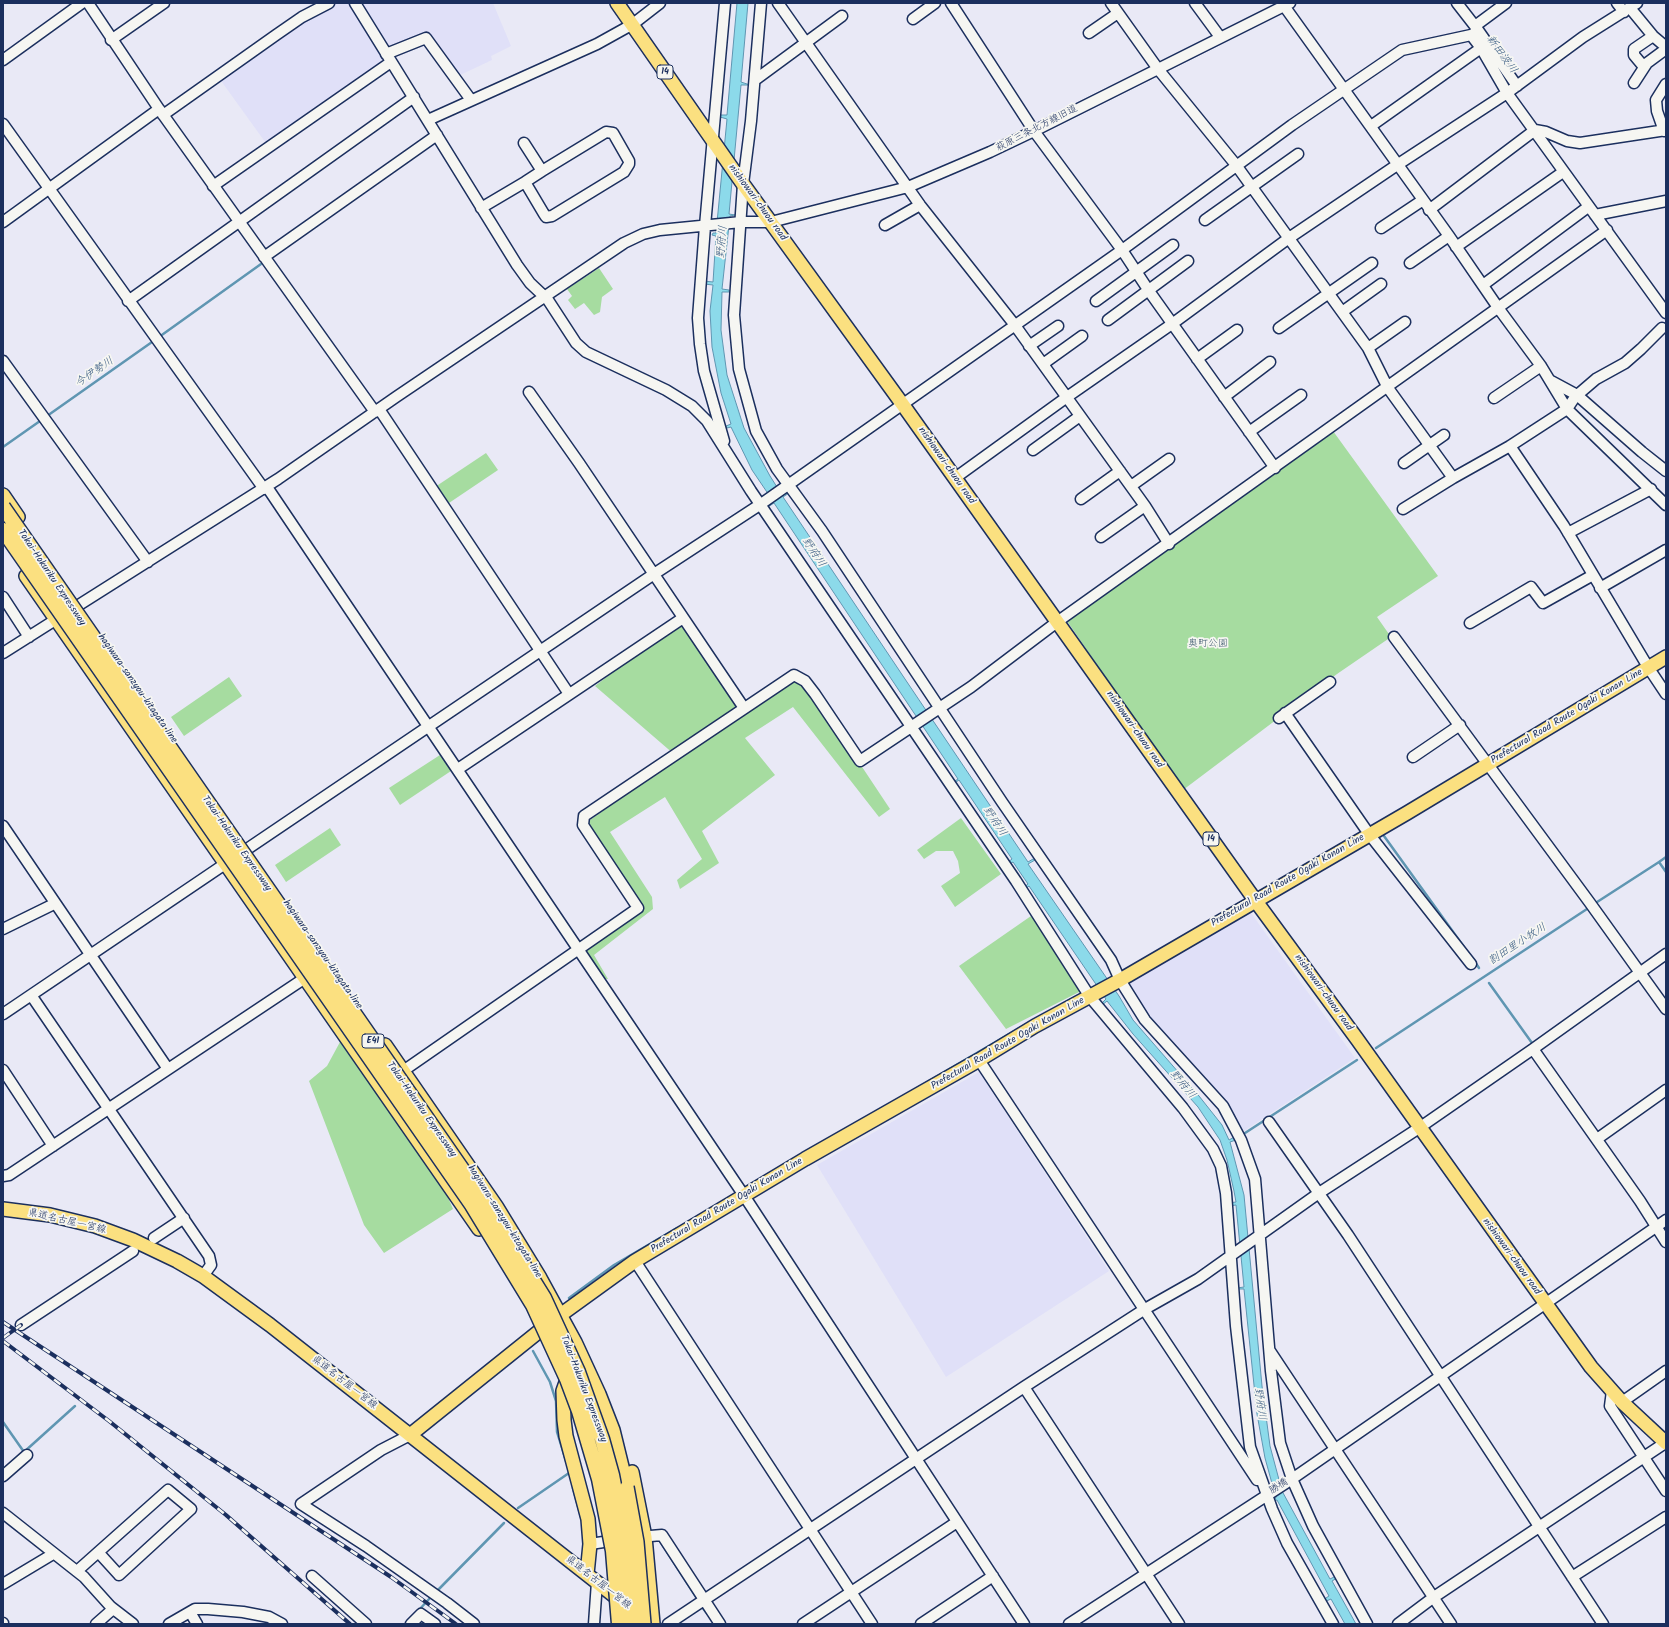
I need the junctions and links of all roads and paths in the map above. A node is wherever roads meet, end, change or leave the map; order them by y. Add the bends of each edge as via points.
1 (82, 3) edge
2 (88, 3) edge
3 (164, 3) edge
4 (329, 3) edge
5 (355, 3) edge
6 (617, 3) edge
7 (660, 3) edge
8 (725, 3) edge
9 (762, 3) edge
10 (778, 3) edge
11 (935, 3) edge
12 (951, 3) edge
13 (1111, 3) edge
14 (1195, 3) edge
15 (1457, 3) edge
16 (1506, 3) edge
17 (1617, 3) edge
18 (1285, 4) edge
19 (1630, 7) edge
20 (1118, 12) junction
21 (842, 16) dead end
22 (912, 19) dead end
23 (632, 24) junction
24 (1475, 30) junction
25 (1089, 33) dead end
26 (1652, 36) junction
27 (1220, 37) junction
28 (111, 40) junction
29 (806, 43) junction
30 (1481, 48) junction
31 (1666, 48) edge
32 (388, 58) junction
33 (3, 60) edge
34 (1644, 67) junction
35 (1158, 69) junction
36 (755, 80) junction
37 (1634, 82) dead end
38 (1666, 84) edge
39 (1517, 86) junction
40 (1345, 90) junction
41 (1508, 93) junction
42 (414, 97) junction
43 (471, 100) junction
44 (161, 112) junction
45 (428, 120) junction
46 (3, 124) edge
47 (1371, 126) junction
48 (1535, 130) junction
49 (1034, 131) junction
50 (1665, 131) edge
51 (437, 135) junction
52 (713, 141) junction
53 (524, 143) dead end
54 (1298, 154) dead end
55 (1236, 165) junction
56 (1397, 165) junction
57 (542, 171) junction
58 (1563, 172) junction
59 (524, 182) junction
60 (743, 184) junction
61 (214, 186) junction
62 (908, 187) junction
63 (1252, 187) junction
64 (49, 188) junction
65 (1423, 200) junction
66 (1666, 201) edge
67 (920, 205) junction
68 (1588, 207) junction
69 (481, 208) junction
70 (1429, 210) junction
71 (1595, 215) junction
72 (1204, 220) dead end
73 (239, 221) junction
74 (3, 222) edge
75 (740, 222) junction
76 (771, 222) junction
77 (706, 225) junction
78 (885, 225) dead end
79 (1381, 228) dead end
80 (1607, 230) junction
81 (1449, 236) junction
82 (1289, 238) junction
83 (1173, 246) dead end
84 (1456, 246) junction
85 (1122, 250) junction
86 (264, 257) junction
87 (1188, 261) dead end
88 (1372, 263) dead end
89 (1410, 263) dead end
90 (1137, 273) junction
91 (1381, 284) dead end
92 (1482, 285) junction
93 (1149, 291) junction
94 (1329, 294) junction
95 (544, 298) junction
96 (128, 301) junction
97 (1096, 301) dead end
98 (1499, 309) junction
99 (1342, 312) junction
100 (1666, 313) edge
101 (1108, 320) dead end
102 (1405, 322) dead end
103 (1014, 324) junction
104 (1172, 324) junction
105 (1058, 326) dead end
106 (1279, 328) dead end
107 (1665, 329) edge
108 (1237, 330) dead end
109 (1082, 336) dead end
110 (1029, 346) junction
111 (1368, 348) junction
112 (1197, 359) junction
113 (3, 361) edge
114 (1270, 362) dead end
115 (1043, 364) junction
116 (1541, 366) junction
117 (1550, 380) junction
118 (1388, 388) junction
119 (529, 392) dead end
120 (1301, 395) dead end
121 (1577, 395) junction
122 (1066, 397) junction
123 (1224, 397) junction
124 (1494, 398) dead end
125 (903, 405) junction
126 (1567, 409) junction
127 (377, 411) junction
128 (1080, 416) junction
129 (1249, 432) junction
130 (1444, 435) dead end
131 (1428, 446) junction
132 (1510, 446) junction
133 (1033, 450) dead end
134 (730, 457) junction
135 (1169, 459) dead end
136 (1404, 463) dead end
137 (1275, 468) junction
138 (1666, 470) edge
139 (1120, 471) junction
140 (955, 478) junction
141 (1453, 478) junction
142 (788, 484) junction
143 (1131, 486) junction
144 (265, 488) junction
145 (1651, 489) junction
146 (3, 495) edge
147 (1080, 499) dead end
148 (760, 504) junction
149 (1666, 505) edge
150 (1146, 506) junction
151 (3, 507) edge
152 (1402, 509) dead end
153 (3, 530) edge
154 (1568, 533) junction
155 (1101, 538) dead end
156 (3, 542) edge
157 (1169, 544) junction
158 (1666, 550) edge
159 (148, 562) junction
160 (654, 574) junction
161 (1593, 575) junction
162 (1600, 588) junction
163 (3, 597) edge
164 (79, 606) junction
165 (683, 618) junction
166 (57, 620) junction
167 (1057, 622) junction
168 (1470, 622) dead end
169 (29, 637) junction
170 (1394, 637) dead end
171 (541, 650) junction
172 (3, 653) edge
173 (1666, 657) edge
174 (1648, 667) junction
175 (1330, 682) dead end
176 (569, 694) junction
177 (1666, 694) edge
178 (744, 708) junction
179 (940, 708) junction
180 (1460, 725) junction
181 (428, 726) junction
182 (911, 729) junction
183 (1413, 757) dead end
184 (1489, 765) junction
185 (458, 769) junction
186 (3, 826) edge
187 (1369, 834) junction
188 (248, 848) junction
189 (226, 863) junction
190 (1255, 900) junction
191 (54, 904) junction
192 (3, 929) edge
193 (579, 949) junction
194 (1666, 954) edge
195 (90, 955) junction
196 (1471, 964) dead end
197 (1639, 973) junction
198 (305, 978) junction
199 (1120, 980) junction
200 (31, 995) junction
201 (1090, 997) junction
202 (1666, 1009) edge
203 (3, 1014) edge
204 (1533, 1049) junction
205 (979, 1060) junction
206 (168, 1069) junction
207 (3, 1070) edge
208 (402, 1071) junction
209 (1666, 1090) edge
210 (109, 1108) junction
211 (1269, 1122) dead end
212 (1419, 1128) junction
213 (1597, 1139) junction
214 (53, 1146) junction
215 (3, 1176) edge
216 (1319, 1193) junction
217 (745, 1197) junction
218 (3, 1209) edge
219 (184, 1218) junction
220 (1666, 1220) edge
221 (1657, 1226) junction
222 (1261, 1235) junction
223 (154, 1238) dead end
224 (1666, 1242) edge
225 (133, 1251) dead end
226 (1230, 1256) junction
227 (635, 1261) junction
228 (203, 1276) junction
229 (1545, 1305) junction
230 (1145, 1309) junction
231 (556, 1318) junction
232 (22, 1325) dead end
233 (1269, 1349) junction
234 (581, 1357) junction
235 (1666, 1371) edge
236 (1439, 1376) junction
237 (1024, 1388) junction
238 (1612, 1392) junction
239 (598, 1394) junction
240 (1622, 1402) junction
241 (410, 1436) junction
242 (1666, 1443) edge
243 (1335, 1449) junction
244 (27, 1455) dead end
245 (916, 1458) junction
246 (1644, 1458) junction
247 (3, 1476) edge
248 (1292, 1479) junction
249 (1263, 1485) junction
250 (1666, 1491) edge
251 (1266, 1496) junction
252 (3, 1512) edge
253 (1666, 1517) edge
254 (957, 1522) junction
255 (1540, 1528) junction
256 (810, 1531) junction
257 (645, 1537) junction
258 (590, 1544) junction
259 (99, 1553) junction
260 (53, 1554) junction
261 (77, 1571) junction
262 (1146, 1574) junction
263 (312, 1576) dead end
264 (993, 1576) junction
265 (1572, 1577) junction
266 (592, 1578) junction
267 (3, 1584) edge
268 (852, 1593) junction
269 (1434, 1597) junction
270 (704, 1600) junction
271 (113, 1609) junction
272 (190, 1612) junction
273 (96, 1624) edge
274 (133, 1624) edge
275 (169, 1624) edge
276 (197, 1624) edge
277 (282, 1624) edge
278 (366, 1624) edge
279 (411, 1624) edge
280 (435, 1624) edge
281 (474, 1624) edge
282 (594, 1624) edge
283 (619, 1624) edge
284 (632, 1624) edge
285 (644, 1624) edge
286 (650, 1624) edge
287 (653, 1624) edge
288 (668, 1624) edge
289 (720, 1624) edge
290 (803, 1624) edge
291 (872, 1624) edge
292 (921, 1624) edge
293 (1024, 1624) edge
294 (1069, 1624) edge
295 (1179, 1624) edge
296 (1333, 1624) edge
297 (1366, 1624) edge
298 (1398, 1624) edge
299 (1451, 1624) edge
300 (1603, 1624) edge

1 - 33 street
2 - 28 street
3 - 28 street
4 - 44 street via 302,18
5 - 32 street
6 - 23 main road, nishiowari-chuou road / 14
7 - 23 street
8 - 52 street
9 - 36 street
10 - 29 street
11 - 22 street
12 - 49 street
13 - 20 street
14 - 27 street
15 - 24 street
16 - 24 street
17 - 19 street
18 - 27 street, 萩原三条北方線旧道
18 - 40 street
19 - 26 street
19 - 39 street
20 - 25 street
20 - 35 street
21 - 29 street
23 - 43 street via 598,44
23 - 52 main road, nishiowari-chuou road / 14
24 - 30 street
24 - 39 street
24 - 40 street via 1402,50
26 - 31 street
26 - 34 street via 1634,49 1634,55
27 - 35 street, 萩原三条北方線旧道
28 - 44 street
29 - 36 street
29 - 62 street
30 - 41 street
30 - 47 street
31 - 34 street
32 - 42 street
32 - 43 street via 426,38
32 - 61 street
34 - 37 street
35 - 49 street, 萩原三条北方線旧道
35 - 55 street
36 - 60 street
38 - 50 street via 1656,100 1657,111
39 - 41 street
40 - 47 street
40 - 55 street
41 - 48 street
41 - 56 street
42 - 45 street
42 - 73 street
43 - 45 street
44 - 61 street
44 - 64 street
45 - 51 street
46 - 64 street
47 - 56 street
48 - 50 street via 1580,143
48 - 58 street
48 - 70 street
49 - 62 street, 萩原三条北方線旧道
49 - 85 street
51 - 69 street
51 - 86 street
52 - 60 main road, nishiowari-chuou road / 14
52 - 77 street
53 - 57 street
54 - 63 street
55 - 63 street
55 - 85 street
56 - 65 street
56 - 82 street
57 - 59 street
57 - 59 street via 609,132 613,133 629,161 624,172 552,216 546,217
58 - 68 street
58 - 84 street
59 - 69 street
60 - 75 street
60 - 76 main road, nishiowari-chuou road / 14
61 - 73 street
62 - 67 street
62 - 76 street, 萩原三条北方線旧道
63 - 72 street
63 - 82 street
64 - 74 street
64 - 96 street
65 - 70 street
65 - 79 street
66 - 71 street
67 - 78 street
67 - 103 street
68 - 71 street
68 - 92 street
69 - 95 street via 517,265
70 - 81 street
71 - 80 street
73 - 86 street
73 - 96 street
75 - 76 street, 萩原三条北方線旧道
75 - 77 street, 萩原三条北方線旧道
75 - 142 street via 734,315 739,369 756,431 762,445
76 - 125 main road, nishiowari-chuou road / 14
77 - 95 street, 萩原三条北方線旧道 via 643,234 624,243
77 - 134 street via 698,318 700,344 711,401
80 - 98 street
80 - 100 street
81 - 84 street
81 - 89 street
82 - 94 street
82 - 104 street
83 - 90 street
84 - 92 street
85 - 90 street
85 - 103 street
86 - 127 street
87 - 93 street
88 - 94 street
90 - 93 street
90 - 97 street
91 - 99 street
92 - 98 street
93 - 101 street
93 - 104 street
94 - 99 street
94 - 106 street
95 - 127 street, 萩原三条北方線旧道
95 - 134 street via 576,343 586,352 666,390 697,409
96 - 144 street
98 - 116 street
98 - 118 street
99 - 111 street
102 - 111 street
103 - 110 street
103 - 125 street
104 - 112 street
104 - 122 street
105 - 110 street
107 - 121 street via 1625,363 1596,379
108 - 112 street
109 - 115 street
110 - 115 street
111 - 118 street
112 - 123 street
113 - 159 street
114 - 123 street
115 - 122 street
116 - 117 street
116 - 124 street
117 - 121 street
117 - 126 street
118 - 131 street
118 - 137 street
119 - 160 street
120 - 129 street
121 - 126 street
121 - 138 street
122 - 128 street
122 - 140 street
123 - 129 street
125 - 140 main road, nishiowari-chuou road / 14
125 - 142 street
126 - 132 street
126 - 145 street
127 - 144 street, 萩原三条北方線旧道
127 - 171 street
128 - 133 street
128 - 139 street
129 - 137 street
130 - 131 street
131 - 136 street
131 - 141 street
132 - 141 street
132 - 154 street
134 - 148 street
135 - 143 street
137 - 157 street
139 - 143 street
139 - 147 street
140 - 167 main road, nishiowari-chuou road / 14
141 - 152 street
142 - 148 street
142 - 179 street
143 - 150 street
144 - 159 street, 萩原三条北方線旧道
144 - 181 street
145 - 149 street
145 - 154 street
146 - 164 main road, hagiwara-sanzyou-kitagata line
148 - 160 street
148 - 182 street
150 - 155 street
150 - 157 street
151 - 284 highway, Tokai-Hokuriku Expressway / E41, bridge via 482,1198 544,1298 578,1372 612,1475 626,1547
153 - 283 highway, Tokai-Hokuriku Expressway / E41, bridge via 472,1205 533,1305 567,1379 595,1465 613,1551
154 - 161 street
156 - 166 main road, hagiwara-sanzyou-kitagata line
157 - 167 street
158 - 162 street
159 - 164 street, 萩原三条北方線旧道
160 - 165 street
160 - 171 street
161 - 162 street
161 - 168 street via 1543,604 1531,587
162 - 174 street
163 - 169 street
164 - 166 street, 萩原三条北方線旧道
164 - 188 main road, hagiwara-sanzyou-kitagata line
165 - 176 street
165 - 178 street
166 - 169 street, 萩原三条北方線旧道
166 - 189 main road, hagiwara-sanzyou-kitagata line
167 - 179 street
167 - 190 main road, nishiowari-chuou road / 14
169 - 172 street, 萩原三条北方線旧道
170 - 180 street
171 - 176 street
171 - 181 street
173 - 174 main road, Prefectural Road Route Ogaki Konan Line
174 - 177 street
174 - 184 main road, Prefectural Road Route Ogaki Konan Line
175 - 187 street via 1282,716
176 - 185 street
178 - 182 street via 794,675 804,681 815,694 860,761
178 - 193 street via 584,816 583,825 638,908
179 - 182 street
179 - 199 street via 1111,960
180 - 183 street
180 - 184 street
181 - 185 street
181 - 188 street
182 - 201 street via 1016,881
184 - 187 main road, Prefectural Road Route Ogaki Konan Line
184 - 197 street
185 - 193 street
186 - 191 street
187 - 190 main road, Prefectural Road Route Ogaki Konan Line
187 - 196 street
188 - 189 street
188 - 208 main road, hagiwara-sanzyou-kitagata line
189 - 195 street
189 - 198 main road, hagiwara-sanzyou-kitagata line
190 - 199 main road, Prefectural Road Route Ogaki Konan Line
190 - 212 main road, nishiowari-chuou road / 14
191 - 192 street
191 - 195 street
193 - 208 street
193 - 217 street
194 - 197 street
195 - 200 street
195 - 206 street
197 - 202 street
197 - 204 street
198 - 206 street
198 - 231 main road, hagiwara-sanzyou-kitagata line via 519,1289 530,1303
199 - 201 main road, Prefectural Road Route Ogaki Konan Line
199 - 222 street via 1145,1020 1223,1106 1240,1137 1255,1179
200 - 203 street
200 - 210 street
201 - 205 main road, Prefectural Road Route Ogaki Konan Line via 1034,1026
201 - 226 street via 1183,1108 1213,1149 1221,1166 1224,1182
204 - 212 street
204 - 213 street
205 - 217 main road, Prefectural Road Route Ogaki Konan Line
205 - 230 street
206 - 210 street
207 - 214 street
208 - 231 main road, hagiwara-sanzyou-kitagata line via 496,1206 520,1245
209 - 213 street
210 - 214 street
210 - 219 street
211 - 216 street
212 - 216 street
212 - 229 main road, nishiowari-chuou road / 14
213 - 221 street
214 - 215 street via 9,1175
216 - 222 street
216 - 236 street
217 - 227 main road, Prefectural Road Route Ogaki Konan Line
217 - 245 street
218 - 228 main road, 県道名古屋一宮線 via 50,1215 94,1226 140,1243
219 - 223 street
219 - 228 street via 210,1256 211,1266
220 - 221 street, 勝橋
221 - 224 street
221 - 229 street, 勝橋
222 - 226 street
222 - 233 street
225 - 232 street
226 - 230 street via 1198,1279
226 - 249 street via 1250,1448
227 - 231 main road, Prefectural Road Route Ogaki Konan Line
227 - 256 street
228 - 241 main road, 県道名古屋一宮線 via 270,1325
229 - 236 street, 勝橋
229 - 238 main road, nishiowari-chuou road / 14 via 1590,1367
230 - 237 street
230 - 249 street via 1257,1481
231 - 234 main road, hagiwara-sanzyou-kitagata line via 574,1342
231 - 241 main road, Prefectural Road Route Ogaki Konan Line
233 - 243 street
233 - 248 street via 1280,1443
234 - 239 main road, hagiwara-sanzyou-kitagata line
234 - 258 main road via 565,1383 564,1420 585,1506
235 - 240 street
236 - 243 street, 勝橋
236 - 255 street
237 - 245 street
237 - 262 street
238 - 240 main road, nishiowari-chuou road / 14
238 - 246 street via 1610,1406
239 - 257 main road via 622,1432
239 - 285 main road, hagiwara-sanzyou-kitagata line, bridge via 613,1430 627,1487 637,1542
240 - 242 main road, nishiowari-chuou road / 14
241 - 266 main road, 県道名古屋一宮線
241 - 281 street via 381,1450 301,1504 366,1546
242 - 246 street
243 - 248 street, 勝橋
243 - 269 street
244 - 247 street
245 - 254 street
245 - 256 street
246 - 250 street
246 - 255 street
248 - 251 street, 勝橋
248 - 297 street via 1312,1526
249 - 251 street
251 - 262 street, 勝橋
251 - 296 street via 1287,1543
252 - 260 street
253 - 265 street
254 - 264 street
254 - 268 street
255 - 265 street
255 - 269 street
256 - 268 street
256 - 270 street
257 - 258 street
257 - 270 street via 662,1535
257 - 287 main road
258 - 266 main road
259 - 259 street via 168,1490 191,1508 119,1575
259 - 261 street
260 - 261 street
260 - 267 street
261 - 271 street
262 - 294 street, 勝橋
262 - 295 street
263 - 278 street
264 - 292 street
264 - 293 street
265 - 300 street
266 - 282 street
266 - 286 main road, 県道名古屋一宮線
268 - 290 street
268 - 291 street
269 - 298 street
269 - 299 street
270 - 288 street
270 - 289 street
271 - 273 street
271 - 274 street
272 - 275 street
272 - 276 street
272 - 277 street via 195,1609 208,1609 243,1612 269,1617
279 - 280 street via 421,1614

